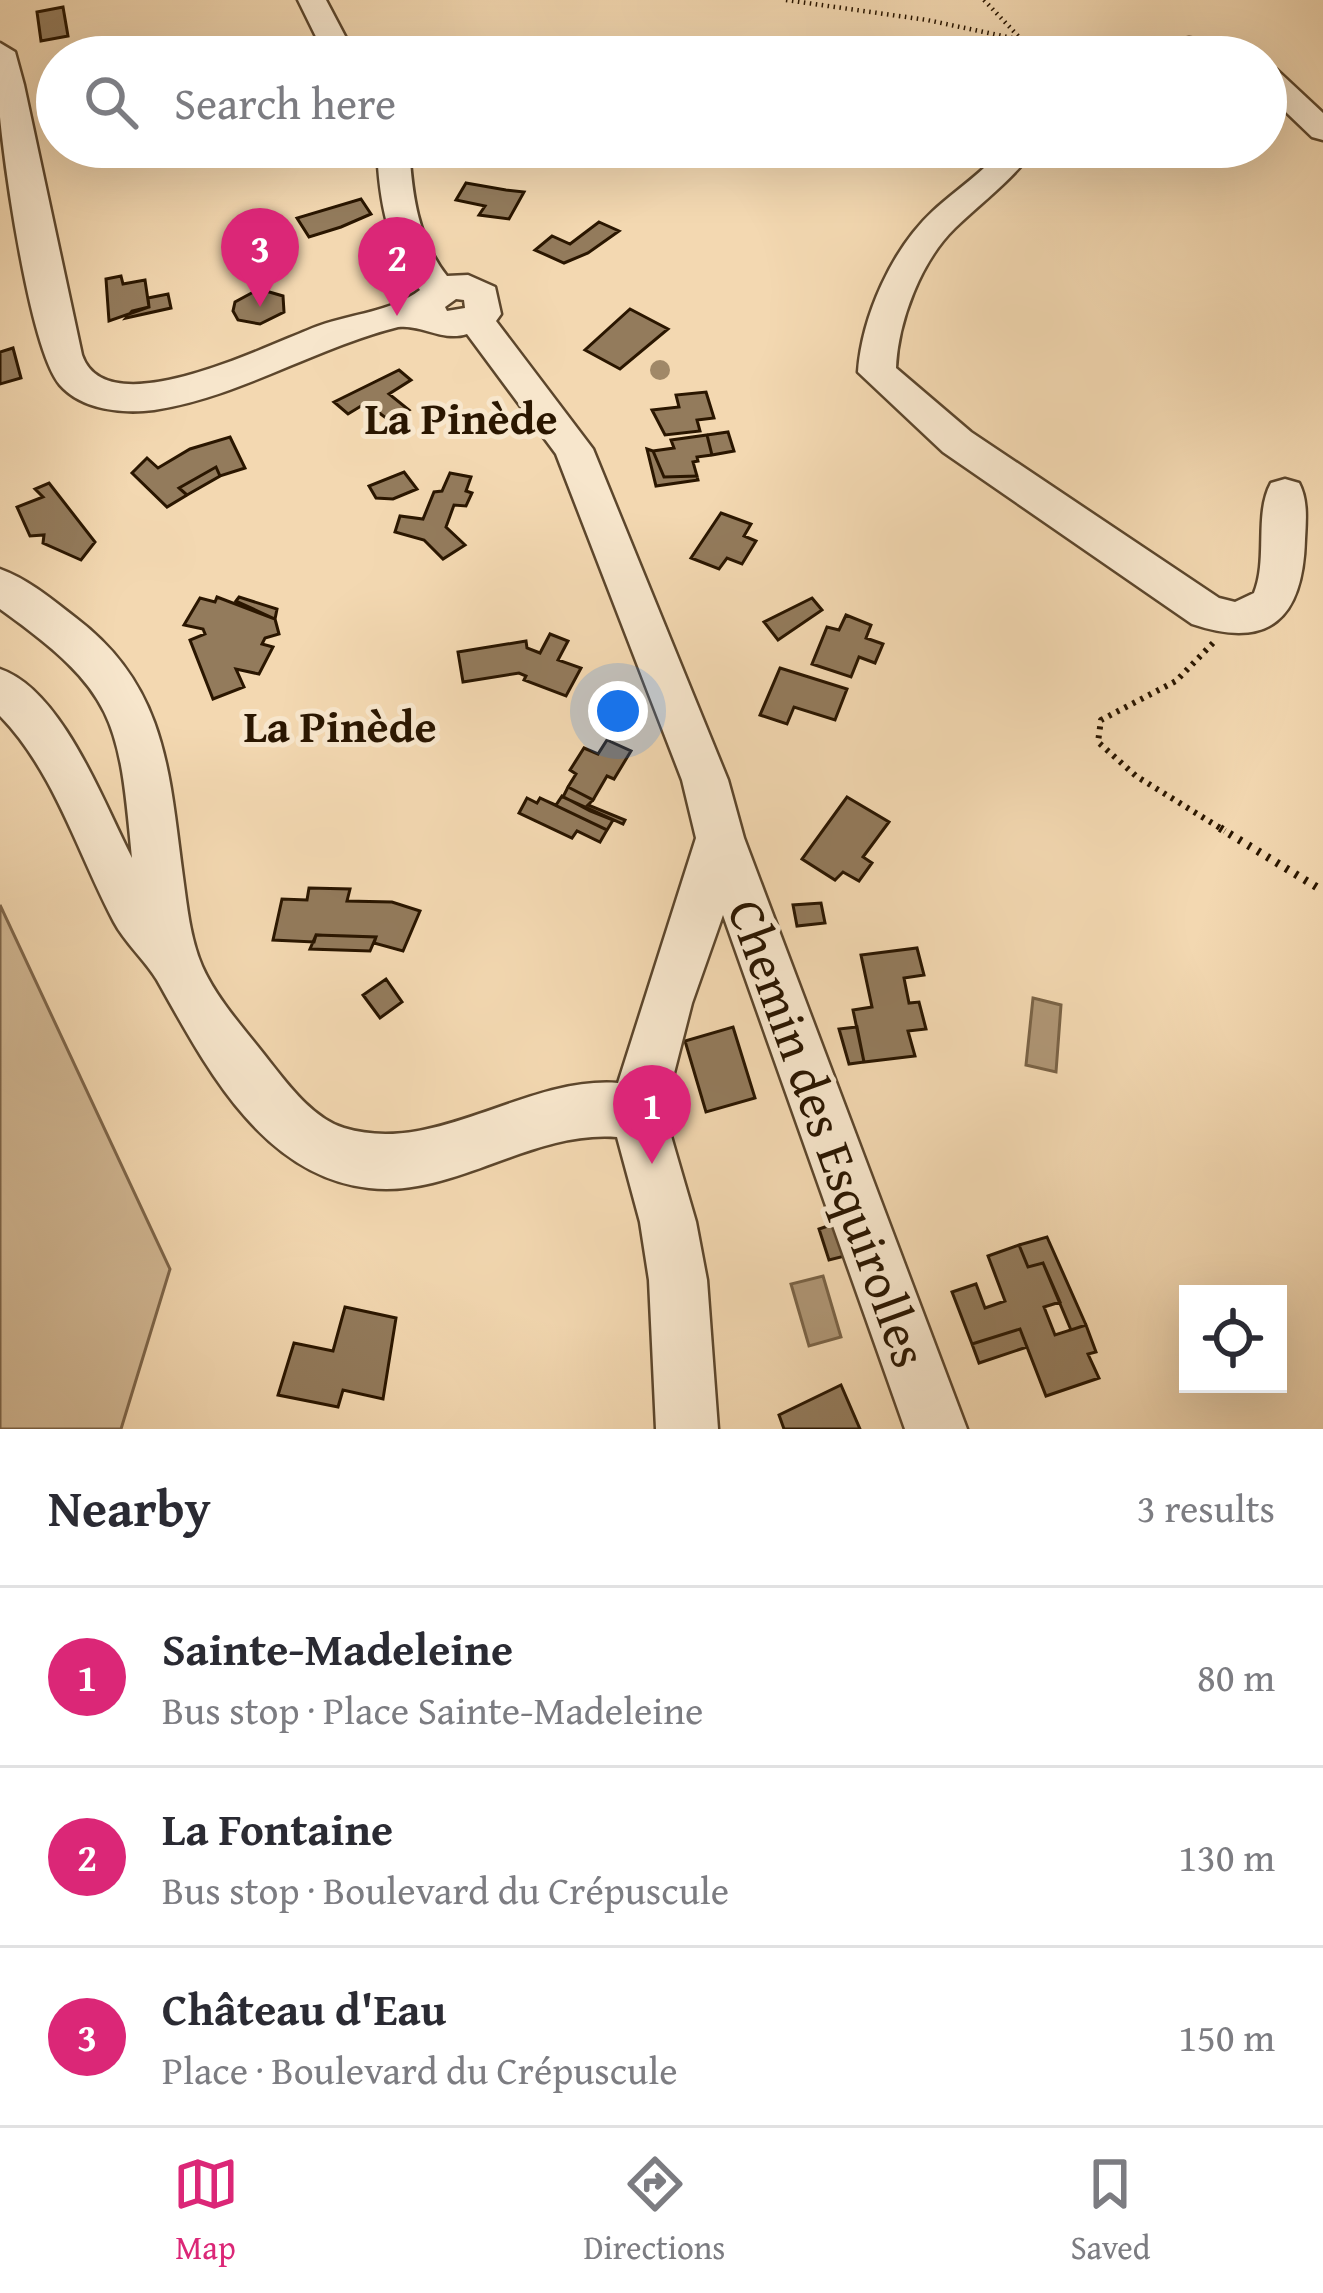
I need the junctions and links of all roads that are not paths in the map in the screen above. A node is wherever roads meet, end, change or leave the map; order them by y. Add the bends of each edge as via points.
1 (312, 0) edge
2 (330, 36) edge
3 (0, 52) edge
4 (1287, 96) edge
5 (1323, 130) edge
6 (394, 168) edge
7 (1003, 168) edge
8 (432, 301) junction
9 (1285, 494) dead end
10 (0, 586) edge
11 (0, 687) edge
12 (720, 838) junction
13 (175, 962) junction
14 (640, 1096) junction
15 (687, 1429) edge
16 (936, 1429) edge

1 - 2 street
3 - 8 street via 68,370 92,389 131,399 166,394
4 - 5 street
6 - 8 street via 398,222
7 - 9 street via 921,249 883,332 877,372 958,442 1228,620 1258,616 1274,599
8 - 12 street, Chemin des Esquirolles via 440,324 476,320 574,449 705,780
10 - 13 street via 68,638 126,703
11 - 13 street via 41,728 134,911
12 - 14 street
12 - 16 street, Chemin des Esquirolles
13 - 14 street via 196,1004 274,1108 340,1156 395,1161 539,1116
14 - 15 street via 678,1280

